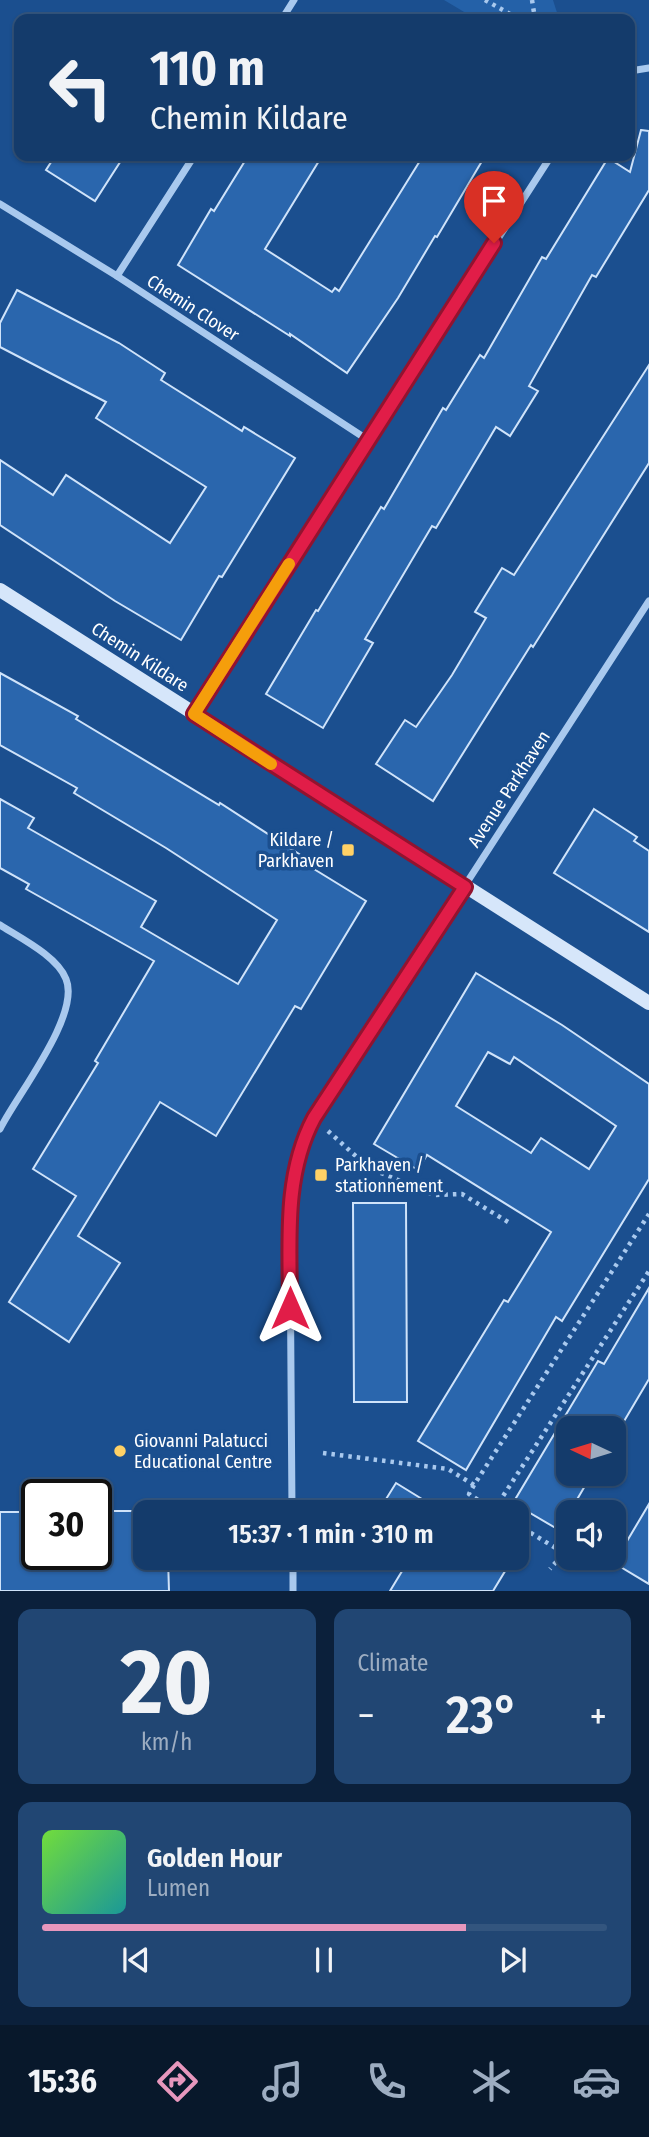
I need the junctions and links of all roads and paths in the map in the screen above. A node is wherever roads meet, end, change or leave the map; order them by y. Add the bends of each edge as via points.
1 (485, 0) edge
2 (510, 14) edge
3 (191, 161) edge
4 (548, 161) edge
5 (0, 204) edge
6 (117, 276) junction
7 (368, 440) junction
8 (0, 590) edge
9 (649, 601) edge
10 (194, 714) junction
11 (465, 887) junction
12 (0, 925) edge
13 (649, 1003) edge
14 (314, 1118) junction
15 (0, 1129) edge
16 (649, 1214) edge
17 (508, 1222) dead end
18 (649, 1271) edge
19 (365, 1450) dead end
20 (323, 1453) dead end
21 (363, 1458) junction
22 (474, 1485) junction
23 (292, 1500) edge
24 (478, 1500) edge
25 (502, 1500) edge
26 (529, 1532) edge
27 (550, 1569) dead end
28 (293, 1570) edge
29 (293, 1591) edge

1 - 2 path
3 - 6 street
4 - 7 street
5 - 6 street, Chemin Clover
6 - 7 street, Chemin Clover
7 - 10 street
8 - 10 street, Chemin Kildare
9 - 11 street, Avenue Parkhaven
10 - 11 street, Chemin Kildare
11 - 13 street, Chemin Kildare
11 - 14 street, Avenue Parkhaven
12 - 15 street via 51,958 67,980 68,1006 54,1040
14 - 17 path via 369,1168 434,1195 461,1194
14 - 23 street, Avenue Parkhaven via 298,1156 291,1217
16 - 22 path
18 - 25 path
19 - 21 path
20 - 21 path
21 - 22 path via 448,1469
22 - 24 path via 469,1494
26 - 27 path via 564,1553
28 - 29 street

